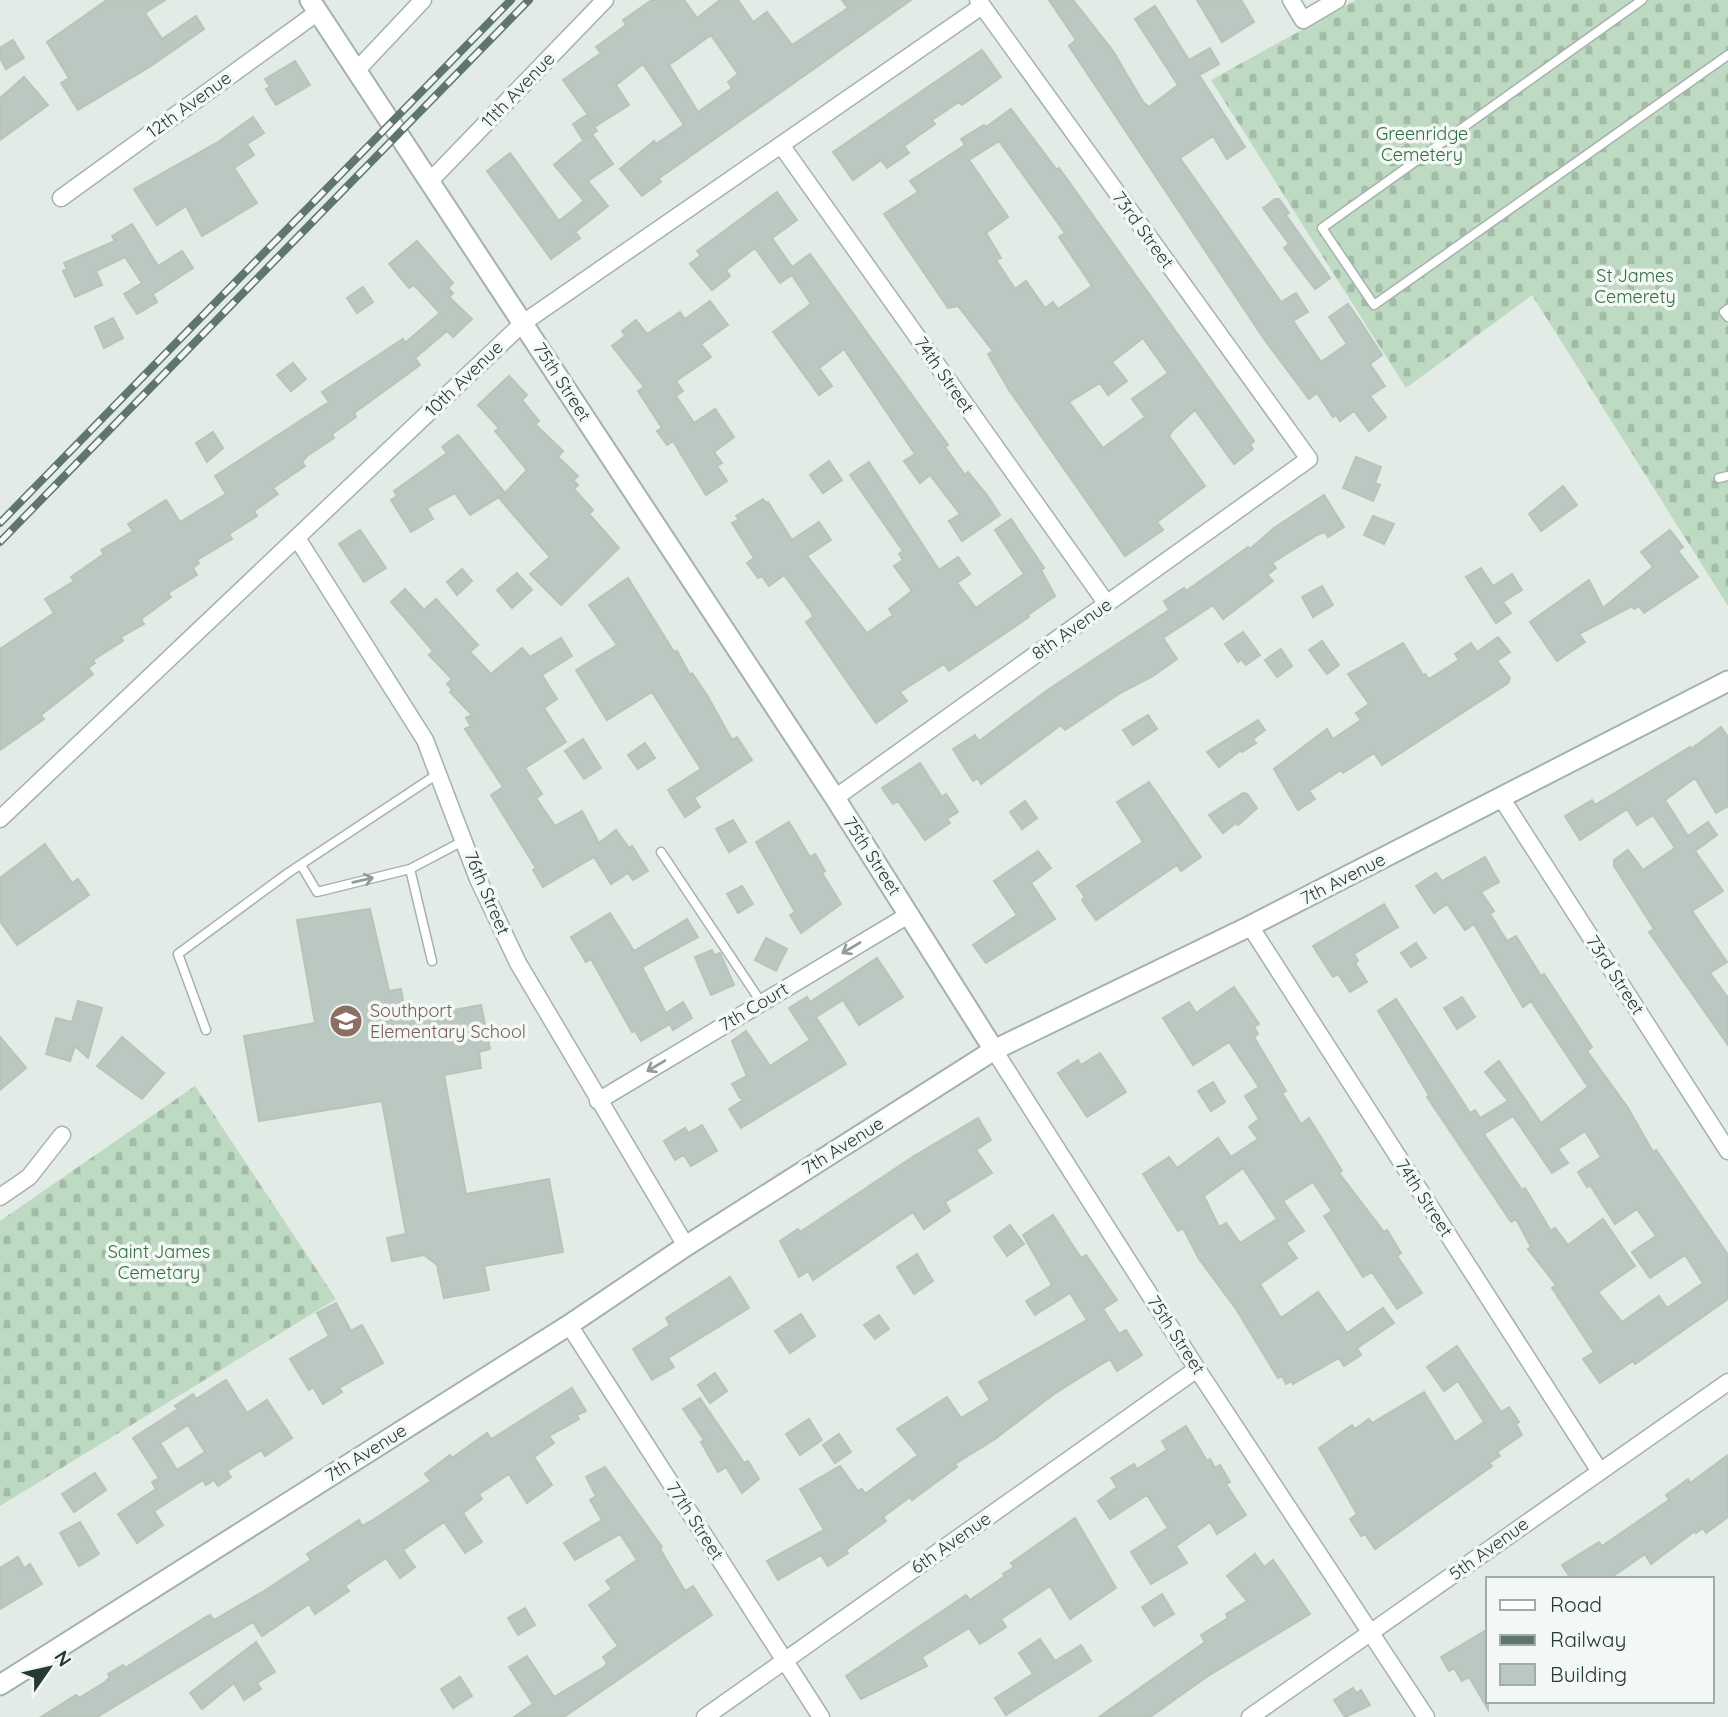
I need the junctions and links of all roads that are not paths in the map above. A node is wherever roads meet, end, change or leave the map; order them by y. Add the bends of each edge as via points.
1 (423, 0) edge
2 (606, 0) edge
3 (1291, 0) edge
4 (1337, 0) edge
5 (1643, 0) edge
6 (980, 3) edge
7 (314, 6) edge
8 (1728, 55) edge
9 (356, 71) junction
10 (780, 145) junction
11 (431, 180) junction
12 (61, 198) dead end
13 (1728, 309) edge
14 (1728, 317) edge
15 (523, 323) junction
16 (1309, 459) joint
17 (297, 538) junction
18 (1107, 604) junction
19 (1728, 681) edge
20 (439, 773) junction
21 (835, 798) junction
22 (1502, 799) junction
23 (0, 819) edge
24 (465, 840) junction
25 (661, 852) dead end
26 (301, 865) junction
27 (410, 869) junction
28 (910, 914) junction
29 (1250, 926) junction
30 (432, 961) dead end
31 (761, 1002) junction
32 (206, 1030) dead end
33 (994, 1050) junction
34 (598, 1101) junction
35 (62, 1135) dead end
36 (1728, 1151) edge
37 (0, 1197) edge
38 (686, 1245) junction
39 (569, 1325) junction
40 (1197, 1369) junction
41 (1728, 1382) edge
42 (1598, 1470) junction
43 (1371, 1633) junction
44 (785, 1662) junction
45 (0, 1685) edge
46 (705, 1717) edge
47 (821, 1717) edge
48 (1250, 1717) edge
49 (1426, 1717) edge

1 - 9 street
2 - 11 street, 11th Avenue
3 - 4 street via 1303,20
5 - 8 lane via 1322,228 1374,305
6 - 10 street, 10th Avenue
6 - 16 street, 73rd Street
7 - 9 street, 75th Street
7 - 12 street, 12th Avenue
9 - 11 street, 75th Street
10 - 15 street, 10th Avenue
10 - 18 street, 74th Street
11 - 15 street, 75th Street
13 - 14 lane via 1724,312
15 - 17 street, 10th Avenue
15 - 21 street, 75th Street
16 - 18 street, 8th Avenue
17 - 20 street, 76th Street via 425,740
17 - 23 street, 10th Avenue
18 - 21 street, 8th Avenue
19 - 22 street, 7th Avenue
20 - 24 street, 76th Street
20 - 26 lane
21 - 28 street, 75th Street
22 - 29 street, 7th Avenue
22 - 36 street, 73rd Street
24 - 27 lane
24 - 34 street, 76th Street via 518,963
25 - 31 lane
26 -> 27 lane via 317,892
26 - 32 lane via 178,954
27 - 30 lane
28 -> 31 street, 7th Court
28 - 33 street, 75th Street
29 - 33 street, 7th Avenue
29 - 42 street, 74th Street
31 -> 34 street, 7th Court
33 - 38 street, 7th Avenue
33 - 40 street, 75th Street
34 - 38 street, 76th Street
35 - 37 street via 29,1177
38 - 39 street, 7th Avenue
39 - 44 street, 77th Street
39 - 45 street, 7th Avenue
40 - 43 street, 75th Street
40 - 44 street, 6th Avenue
41 - 42 street, 5th Avenue
42 - 43 street, 5th Avenue
43 - 48 street, 5th Avenue
43 - 49 street, 75th Street
44 - 46 street, 6th Avenue
44 - 47 street, 77th Street

